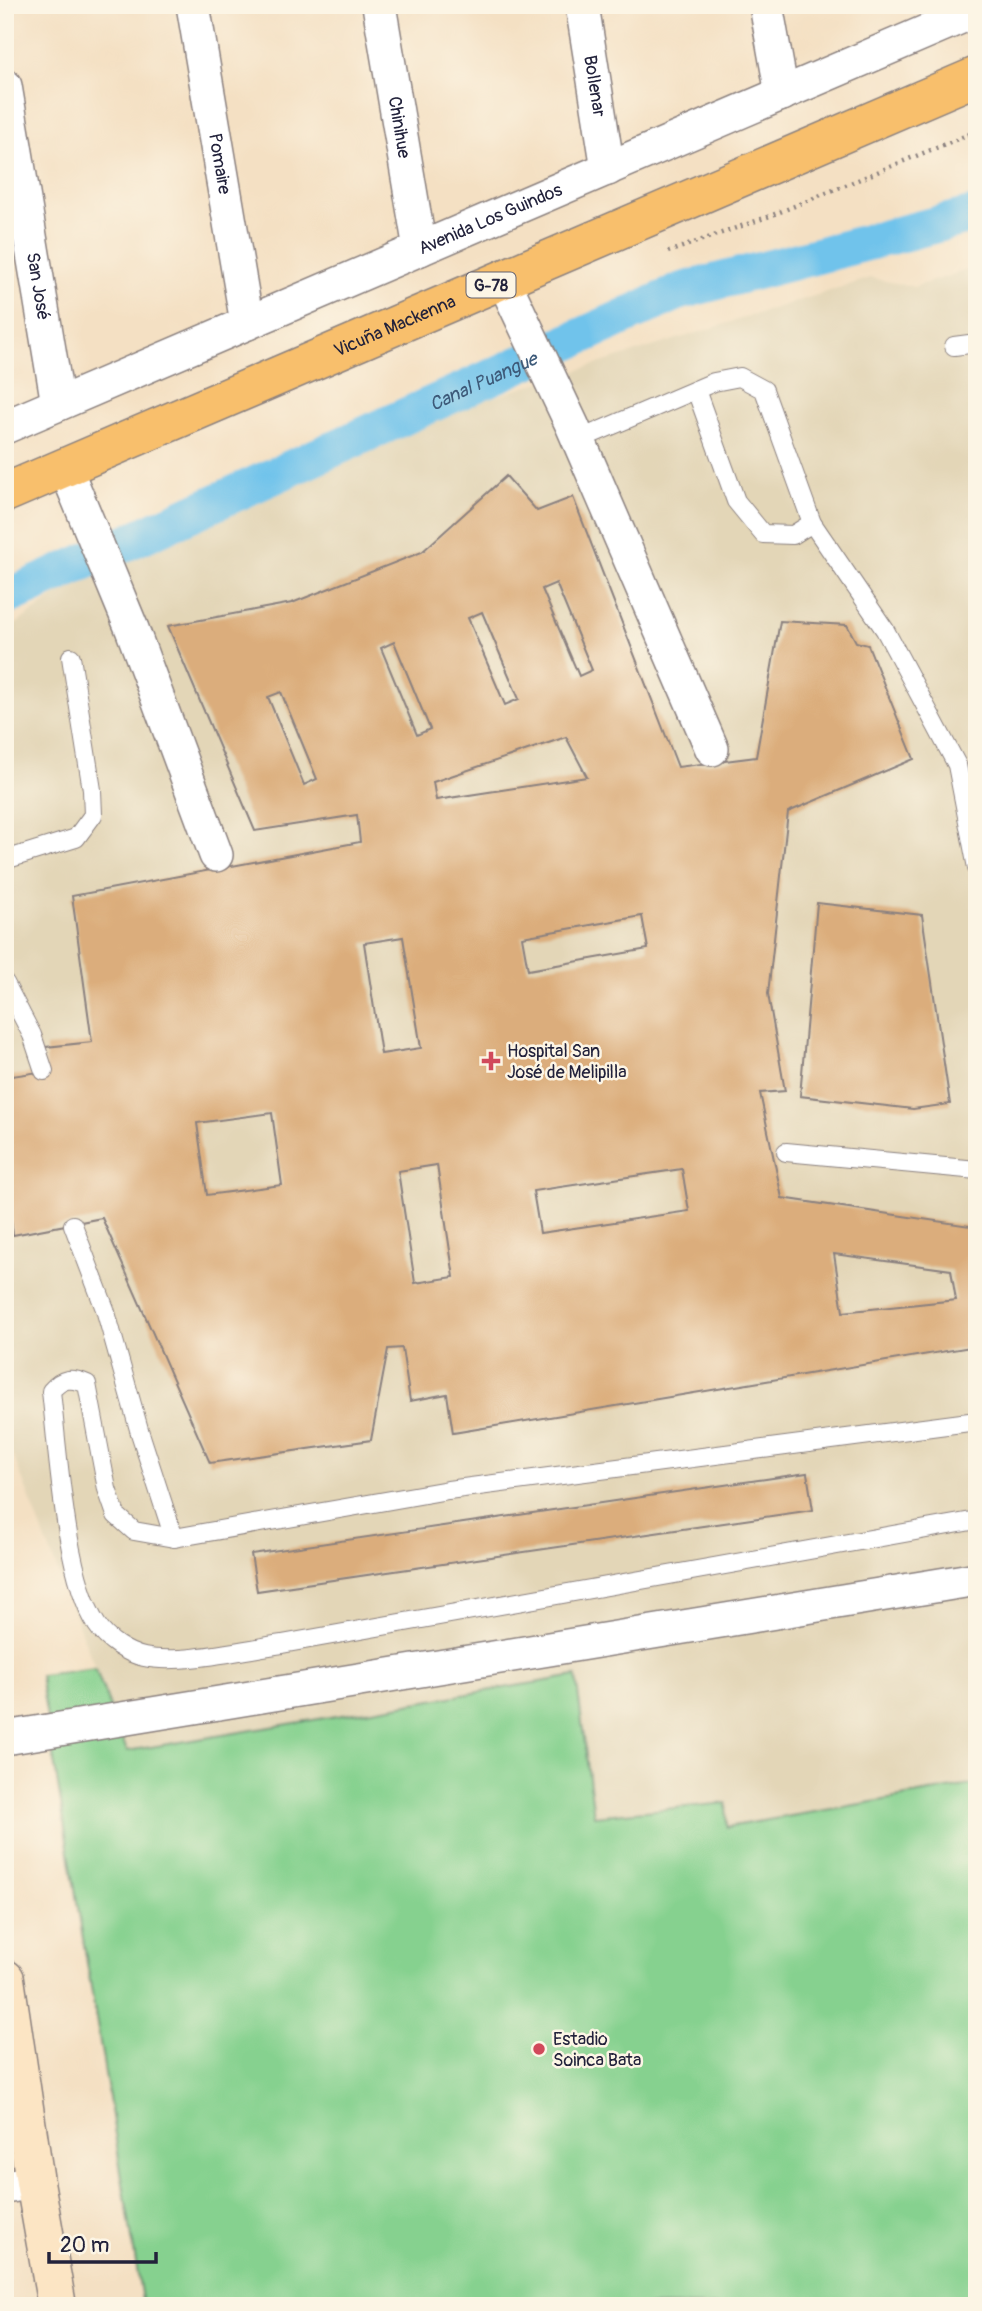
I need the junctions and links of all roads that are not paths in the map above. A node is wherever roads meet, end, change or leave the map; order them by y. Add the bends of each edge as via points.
1 (193, 5) edge
2 (379, 5) edge
3 (582, 5) edge
4 (766, 5) edge
5 (972, 9) edge
6 (977, 76) edge
7 (5, 86) edge
8 (782, 94) junction
9 (608, 169) junction
10 (420, 249) junction
11 (504, 283) junction
12 (247, 323) junction
13 (977, 343) edge
14 (954, 346) dead end
15 (696, 390) junction
16 (58, 404) junction
17 (5, 427) edge
18 (575, 433) junction
19 (68, 475) junction
20 (5, 493) edge
21 (812, 523) junction
22 (71, 657) dead end
23 (712, 749) dead end
24 (216, 855) dead end
25 (5, 860) edge
26 (977, 868) edge
27 (5, 983) edge
28 (44, 1071) dead end
29 (786, 1152) dead end
30 (977, 1170) edge
31 (73, 1225) dead end
32 (977, 1421) edge
33 (977, 1520) edge
34 (174, 1538) junction
35 (977, 1579) edge
36 (5, 1738) edge
37 (5, 1979) edge
38 (16, 2130) edge
39 (20, 2185) edge
40 (57, 2306) edge

1 - 12 street, Pomaire
2 - 10 street, Chinihue
3 - 9 street, Bollenar
4 - 8 street
5 - 8 street, Avenida Los Guindos
6 - 11 main road, Vicuña Mackenna / G-78
7 - 16 street, San José
8 - 9 street, Avenida Los Guindos
9 - 10 street, Avenida Los Guindos
10 - 12 street, Avenida Los Guindos
11 - 18 street
11 - 19 main road, Vicuña Mackenna / G-78
12 - 16 street, Avenida Los Guindos
13 - 14 lane
15 - 18 lane
15 - 21 lane via 736,501 763,534 793,535
15 - 21 lane via 740,377 765,390
16 - 17 street, Avenida Los Guindos
18 - 23 street
19 - 20 main road, Vicuña Mackenna / G-78
19 - 24 street
21 - 26 lane via 885,630 957,765
22 - 25 lane via 93,815 76,838
27 - 28 lane via 32,1035
29 - 30 lane
31 - 34 lane via 105,1309
32 - 34 lane via 448,1490
33 - 34 lane via 282,1644 191,1657 145,1657 118,1646 98,1626 83,1598 68,1527 51,1391 60,1381 74,1378 87,1384 116,1515 134,1531
35 - 36 street
37 - 38 street
38 - 39 street
39 - 40 street

